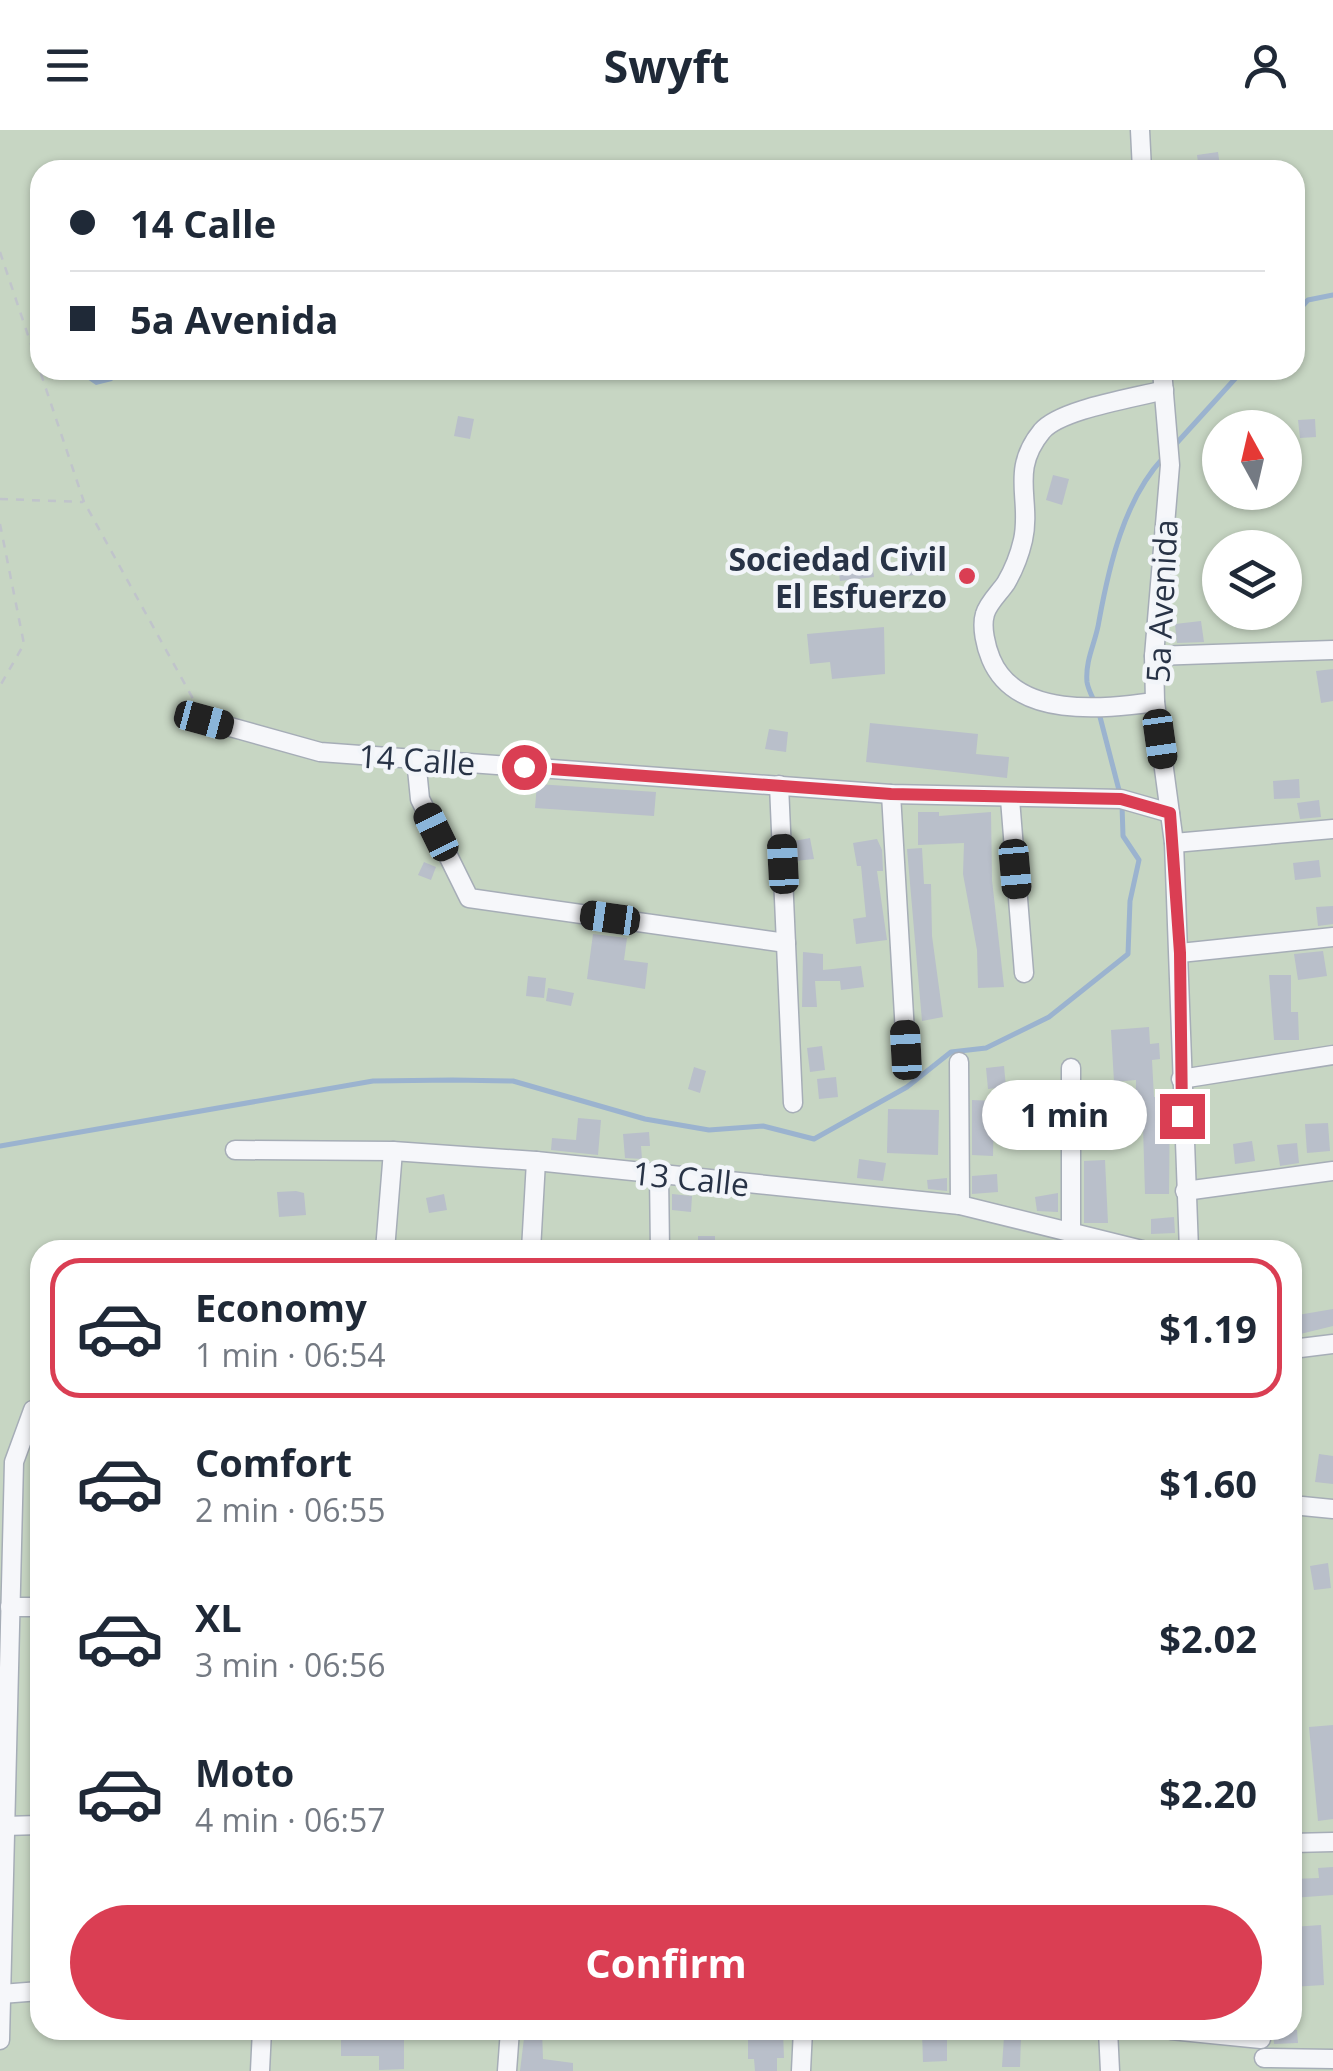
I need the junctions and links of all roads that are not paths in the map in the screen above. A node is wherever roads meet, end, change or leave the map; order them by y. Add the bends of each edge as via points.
1 (1140, 130) edge
2 (1142, 160) edge
3 (1163, 380) edge
4 (1164, 390) junction
5 (1333, 650) edge
6 (1154, 656) junction
7 (1155, 702) junction
8 (204, 720) road end
9 (416, 759) junction
10 (779, 786) junction
11 (891, 794) junction
12 (1010, 799) junction
13 (1170, 813) junction
14 (1333, 829) edge
15 (1174, 843) junction
16 (1333, 937) edge
17 (786, 943) junction
18 (1180, 953) junction
19 (1024, 973) dead end
20 (906, 1050) dead end
21 (1333, 1055) edge
22 (958, 1062) dead end
23 (1072, 1068) dead end
24 (1180, 1080) junction
25 (794, 1104) dead end
26 (235, 1150) dead end
27 (393, 1151) junction
28 (536, 1161) junction
29 (1333, 1171) edge
30 (659, 1174) junction
31 (1184, 1191) junction
32 (960, 1205) junction
33 (1071, 1234) junction
34 (387, 1240) edge
35 (532, 1240) edge
36 (660, 1240) edge
37 (1098, 1240) edge
38 (1187, 1240) edge
39 (1333, 1344) edge
40 (1302, 1347) edge
41 (30, 1416) edge
42 (1302, 1505) edge
43 (1333, 1509) edge
44 (10, 1607) junction
45 (30, 1607) edge
46 (30, 1825) edge
47 (4, 1826) junction
48 (1333, 1842) edge
49 (1302, 1843) edge
50 (30, 1991) edge
51 (1, 1994) edge
52 (0, 2040) edge
53 (262, 2040) edge
54 (509, 2040) edge
55 (803, 2040) edge
56 (1108, 2040) edge
57 (1219, 2040) edge
58 (1263, 2049) edge
59 (1333, 2059) edge
60 (260, 2071) edge
61 (507, 2071) edge
62 (801, 2071) edge
63 (1110, 2071) edge

1 - 2 street
3 - 4 street, 5a Avenida
4 - 6 street, 5a Avenida via 1170,465
4 - 7 street via 1044,428 1026,456 1024,537 1009,579 985,614 986,645 999,677 1040,700 1094,710
5 - 6 street
6 - 7 street, 5a Avenida
7 - 13 street, 5a Avenida
8 - 9 street, 14 Calle via 320,752
9 - 10 street, 14 Calle
9 - 17 street via 420,799 469,898
10 - 11 street, 14 Calle
10 - 17 street
11 - 12 street, 14 Calle
11 - 20 street
12 - 13 street, 14 Calle via 1121,799
12 - 19 street
13 - 15 street, 5a Avenida
14 - 15 street
15 - 18 street, 5a Avenida
16 - 18 street
17 - 25 street
18 - 24 street, 5a Avenida
21 - 24 street
22 - 32 street
23 - 33 street
24 - 31 street, 5a Avenida
26 - 27 street, 13 Calle
27 - 28 street, 13 Calle
27 - 34 street
28 - 30 street, 13 Calle
28 - 35 street
29 - 31 street
30 - 32 street, 13 Calle
30 - 36 street
31 - 38 street, 5a Avenida
32 - 33 street, 13 Calle
33 - 37 street, 13 Calle
39 - 40 street
41 - 44 street via 14,1462
42 - 43 street
44 - 45 street
44 - 47 street
46 - 47 street
47 - 51 street
48 - 49 street
50 - 51 street
51 - 52 street
53 - 60 street
54 - 61 street
55 - 62 street
56 - 63 street
57 - 58 street
58 - 59 street

